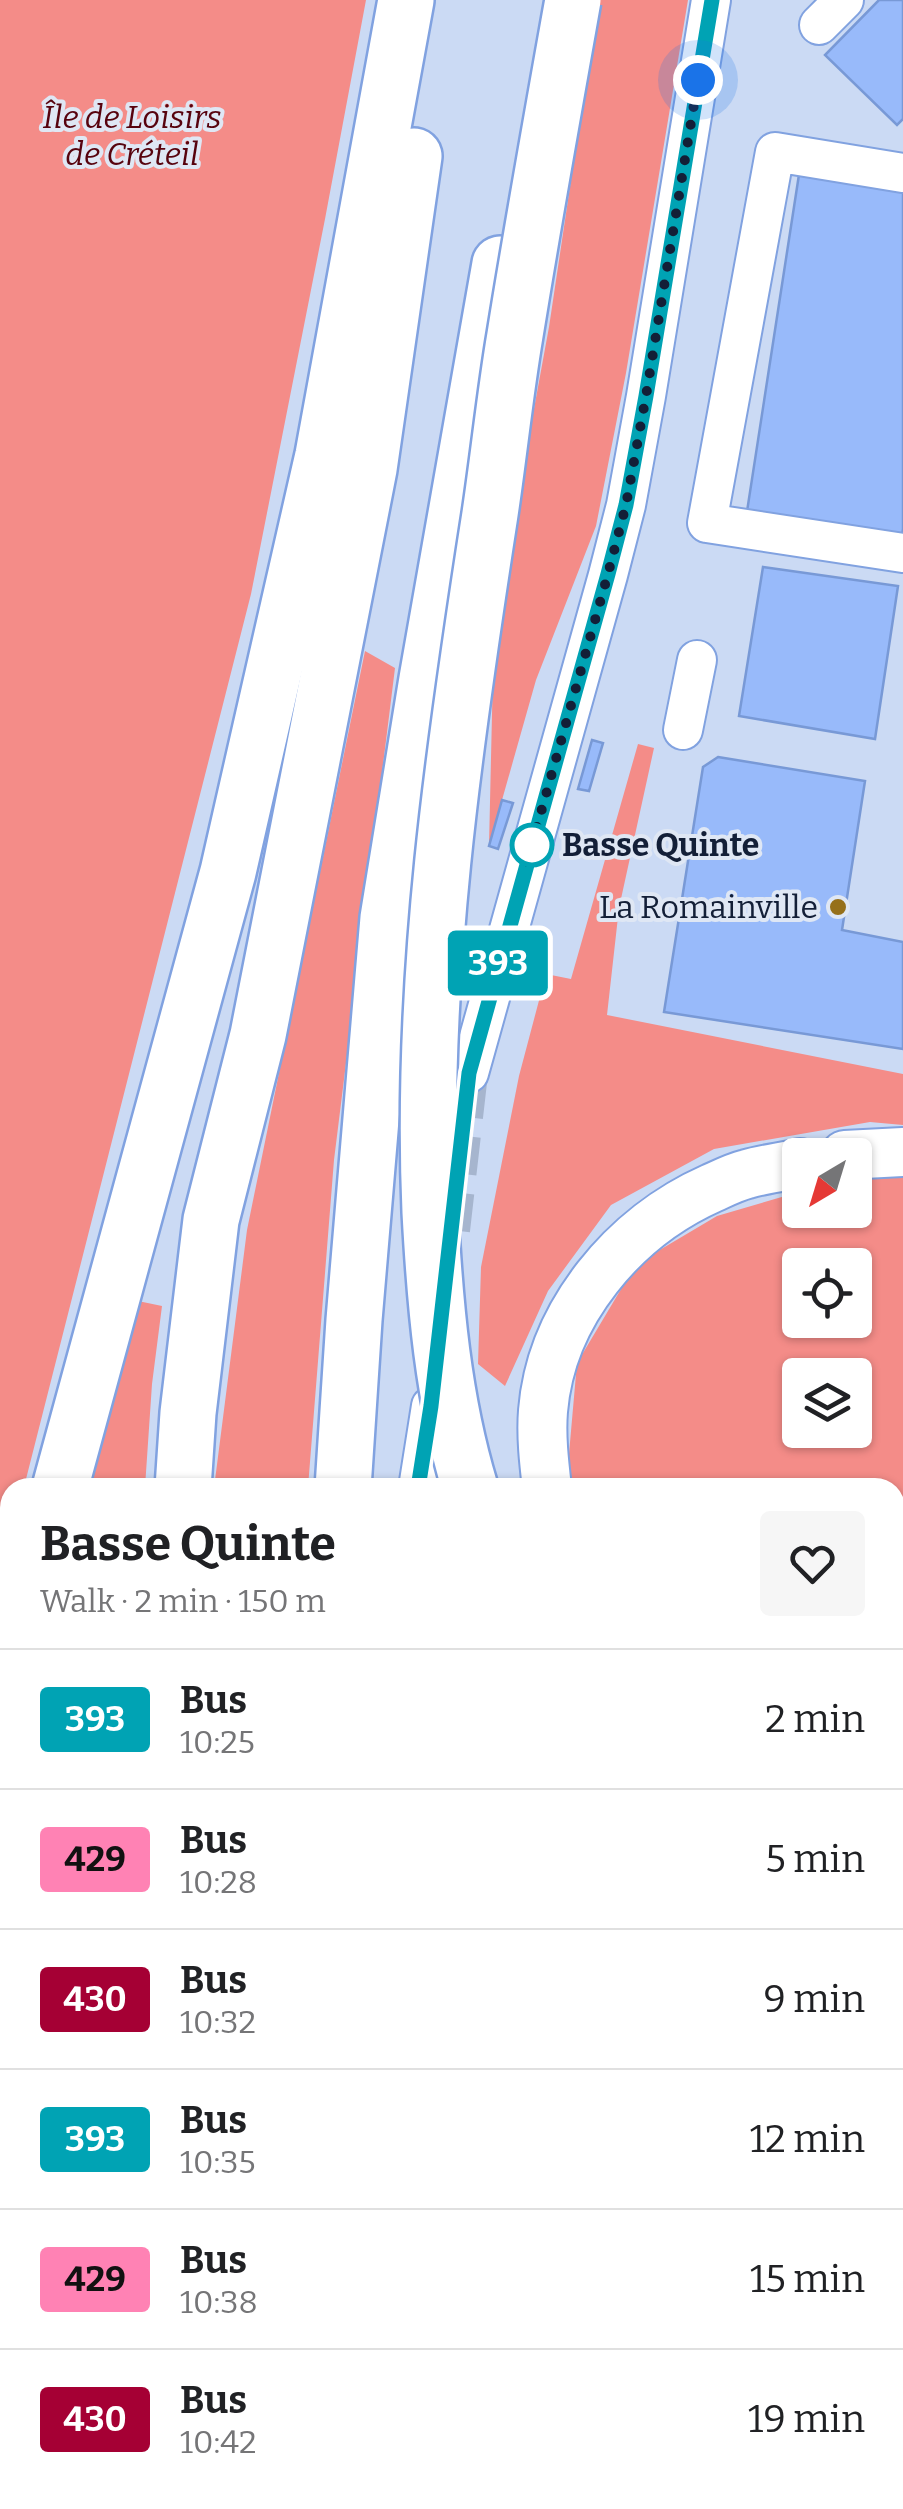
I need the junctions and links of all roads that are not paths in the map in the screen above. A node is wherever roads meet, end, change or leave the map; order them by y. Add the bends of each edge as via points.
1 (406, 0) edge
2 (436, 0) edge
3 (547, 0) edge
4 (573, 0) edge
5 (712, 0) edge
6 (903, 173) edge
7 (903, 553) edge
8 (697, 660) dead end
9 (683, 730) dead end
10 (469, 1073) tunnel mouth
11 (903, 1152) edge
12 (872, 1154) edge
13 (782, 1167) edge
14 (431, 1406) dead end
15 (63, 1478) edge
16 (184, 1478) edge
17 (344, 1478) edge
18 (420, 1478) edge
19 (467, 1478) edge
20 (546, 1478) edge

1 - 15 highway via 323,455 228,872
2 - 16 highway via 369,469 258,1035 211,1220
3 - 17 highway via 388,918
4 - 19 highway, bridge via 468,656 448,801 430,1025 434,1296
5 - 10 lane via 626,505
6 - 7 lane via 775,152 707,523
8 - 9 lane
11 - 12 main road
13 - 20 main road via 745,1174 681,1202 601,1271 554,1359 543,1410
14 - 18 lane

